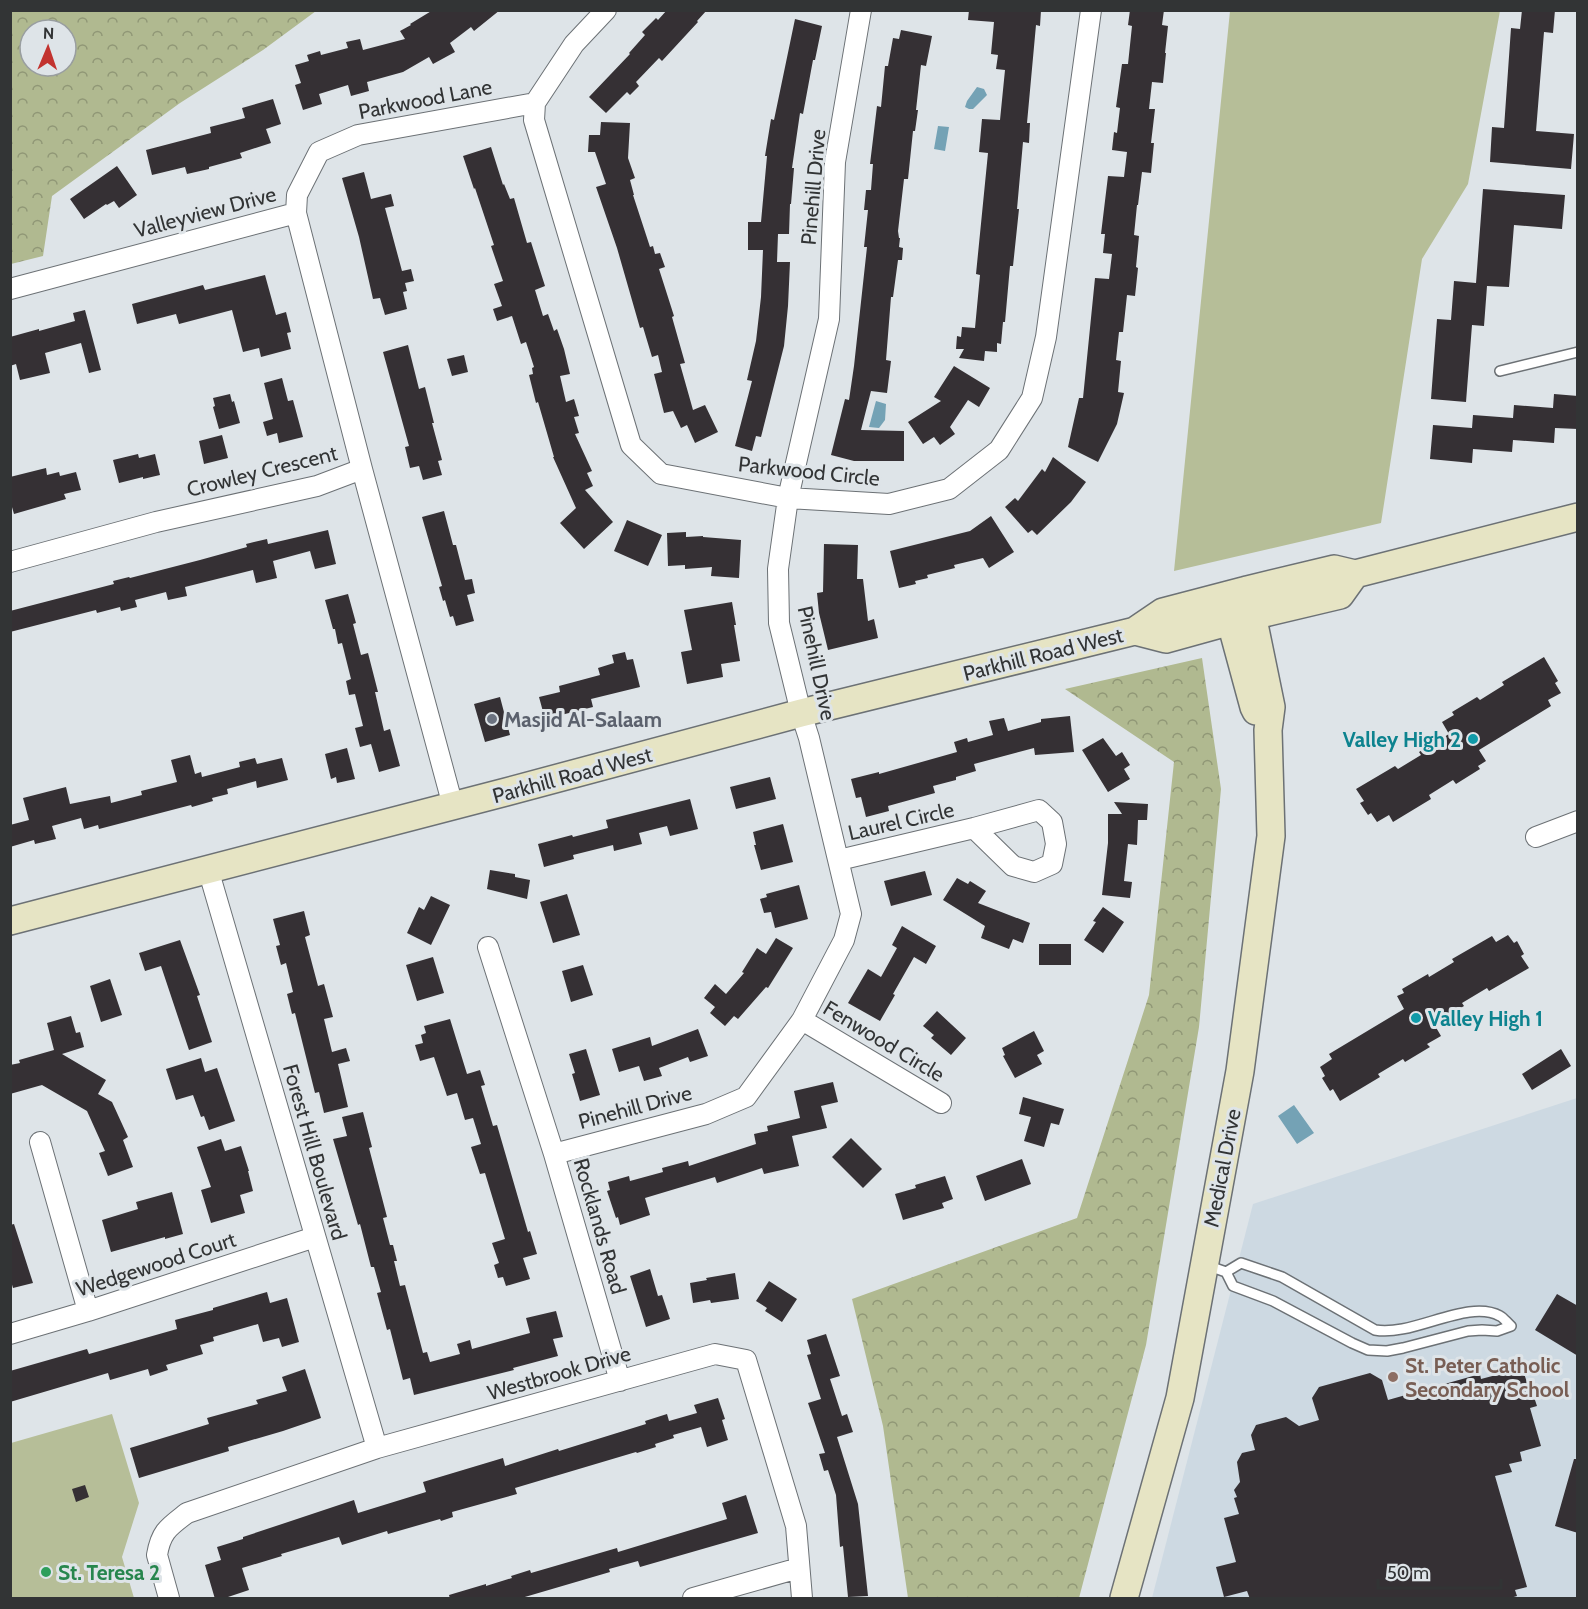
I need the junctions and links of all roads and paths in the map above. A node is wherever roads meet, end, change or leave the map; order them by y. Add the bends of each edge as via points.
1 (606, 10) edge
2 (861, 10) edge
3 (1091, 10) edge
4 (535, 103) junction
5 (296, 213) junction
6 (10, 289) edge
7 (1578, 352) edge
8 (1500, 371) dead end
9 (362, 469) junction
10 (788, 498) junction
11 (1578, 517) edge
12 (10, 562) edge
13 (1239, 605) junction
14 (801, 713) junction
15 (453, 806) junction
16 (1578, 821) edge
17 (974, 828) dead end
18 (1536, 837) dead end
19 (839, 860) junction
20 (208, 869) junction
21 (10, 921) edge
22 (488, 947) dead end
23 (802, 1020) junction
24 (941, 1103) dead end
25 (40, 1142) dead end
26 (554, 1154) junction
27 (315, 1237) junction
28 (1215, 1268) junction
29 (88, 1311) junction
30 (10, 1334) edge
31 (620, 1381) junction
32 (377, 1449) junction
33 (799, 1568) junction
34 (169, 1599) edge
35 (693, 1599) edge
36 (802, 1599) edge
37 (1124, 1599) edge

1 - 4 street via 574,44
2 - 10 street, Pinehill Drive via 835,162 829,320
3 - 10 street, Parkwood Circle via 1046,337 1032,398 999,450 949,489 889,504
4 - 5 street, Parkwood Lane via 358,135 320,152 297,195
4 - 10 street, Parkwood Circle via 534,120 631,445 661,474
5 - 6 street, Valleyview Drive
5 - 9 street, Valleyview Drive
7 - 8 lane
9 - 12 street, Crowley Crescent via 317,486 156,522
9 - 15 street, Crowley Crescent
10 - 14 street, Pinehill Drive via 778,568 779,623
11 - 13 main road, Parkhill Road West via 1356,574 1340,595
13 - 14 main road, Parkhill Road West via 1163,612 1135,631
13 - 28 main road, Medical Drive via 1271,707 1271,836
14 - 15 main road, Parkhill Road West
14 - 19 street, Pinehill Drive
15 - 20 main road, Parkhill Road West
16 - 18 street
17 - 19 street, Laurel Circle
19 - 23 street, Pinehill Drive via 851,914 844,940
20 - 21 main road, Parkhill Road West
20 - 27 street, Forest Hill Boulevard
22 - 26 street, Rocklands Road
23 - 24 street, Fenwood Circle
23 - 26 street, Pinehill Drive via 746,1097 706,1114
25 - 29 street
26 - 31 street, Rocklands Road
27 - 29 street, Wedgewood Court
27 - 32 street, Forest Hill Boulevard
28 - 28 lane via 1233,1286 1273,1301 1368,1350 1387,1351 1468,1331 1497,1331 1510,1326 1501,1316 1472,1312 1405,1329 1375,1330 1282,1277 1241,1263
28 - 37 main road, Medical Drive
29 - 30 street, Wedgewood Court
31 - 32 street, Westbrook Drive
31 - 33 street, Westbrook Drive via 716,1354 746,1360 796,1526
32 - 34 street, Westbrook Drive via 187,1513 160,1539 157,1555
33 - 35 street
33 - 36 street, Westbrook Drive

